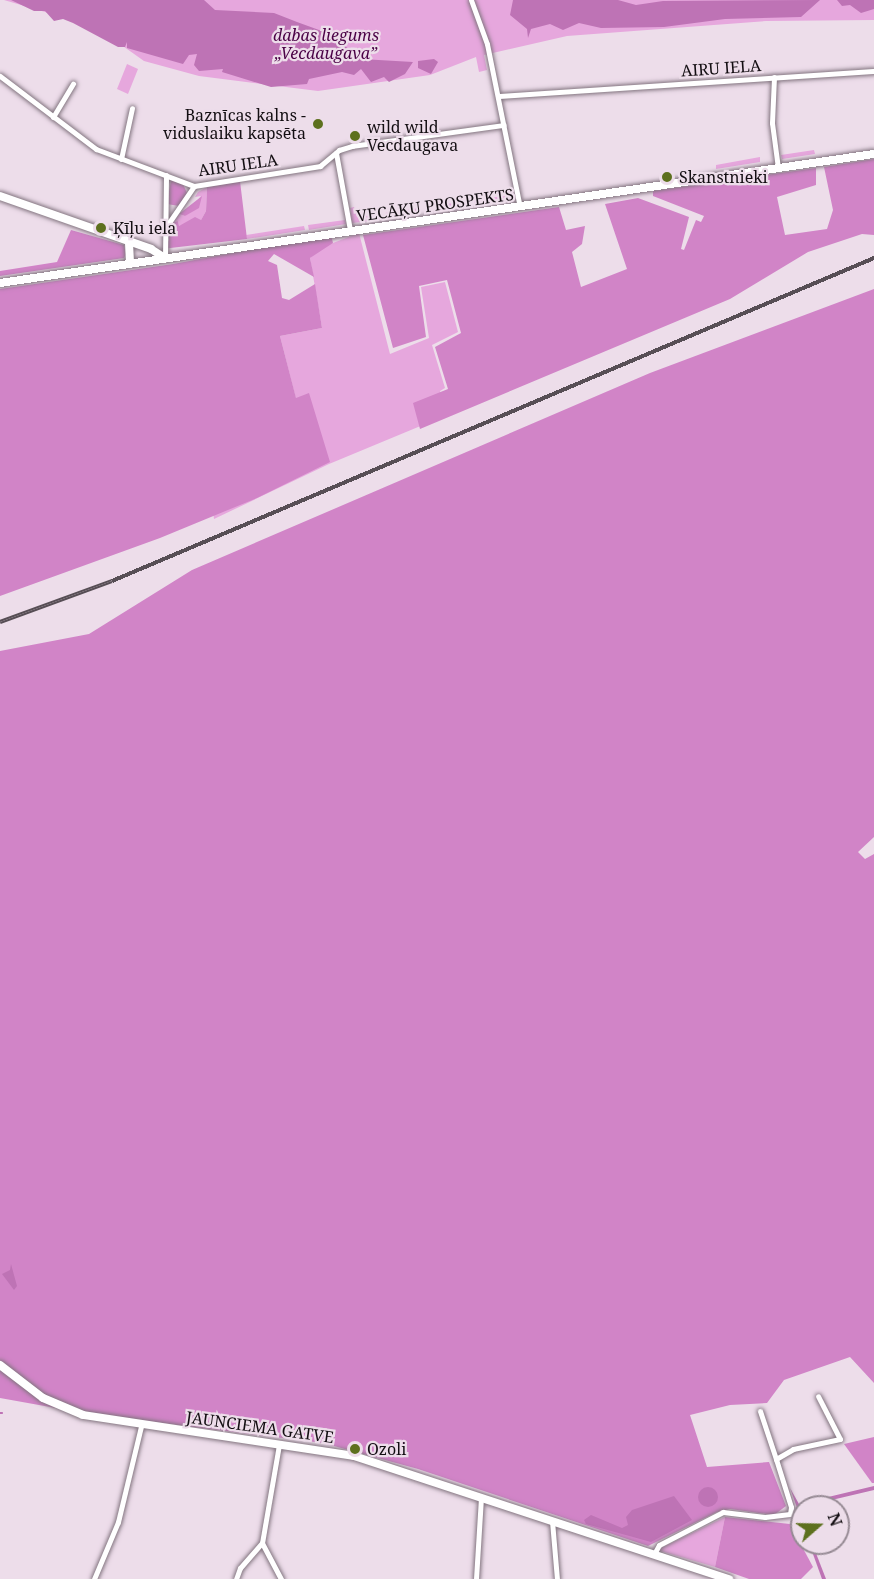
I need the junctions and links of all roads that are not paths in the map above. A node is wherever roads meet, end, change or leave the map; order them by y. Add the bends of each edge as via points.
1 (471, 0) edge
2 (874, 71) edge
3 (774, 77) junction
4 (1, 79) edge
5 (73, 84) dead end
6 (498, 96) junction
7 (132, 108) dead end
8 (52, 117) junction
9 (504, 125) junction
10 (336, 153) junction
11 (874, 154) edge
12 (121, 159) junction
13 (778, 168) junction
14 (166, 175) junction
15 (194, 186) junction
16 (0, 196) edge
17 (520, 207) junction
18 (168, 224) junction
19 (351, 230) junction
20 (129, 243) junction
21 (162, 256) junction
22 (130, 264) junction
23 (0, 283) edge
24 (0, 1365) edge
25 (818, 1396) dead end
26 (760, 1412) dead end
27 (141, 1426) junction
28 (279, 1444) junction
29 (776, 1459) junction
30 (481, 1497) junction
31 (552, 1521) junction
32 (262, 1543) junction
33 (654, 1554) junction
34 (94, 1579) edge
35 (236, 1579) edge
36 (281, 1579) edge
37 (477, 1579) edge
38 (557, 1579) edge
39 (729, 1579) edge

1 - 6 street via 487,44
2 - 3 street, AIRU IELA
3 - 6 street, AIRU IELA
3 - 13 street via 772,123
4 - 8 street, AIRU IELA
5 - 8 street
6 - 9 street
7 - 12 street
8 - 12 street, AIRU IELA via 96,149
9 - 10 street, AIRU IELA via 352,146
9 - 17 street
10 - 15 street, AIRU IELA via 320,166
10 - 19 street
11 - 13 main road, VECĀĶU PROSPEKTS
12 - 14 street, AIRU IELA
13 - 17 main road, VECĀĶU PROSPEKTS
14 - 15 street, AIRU IELA
14 - 18 street
15 - 18 street
16 - 20 main road
17 - 19 main road, VECĀĶU PROSPEKTS
18 - 21 street
19 - 21 main road, VECĀĶU PROSPEKTS
20 - 21 main road
20 - 22 main road
21 - 22 main road, VECĀĶU PROSPEKTS
22 - 23 main road, VECĀĶU PROSPEKTS
24 - 27 main road, JAUNCIEMA GATVE via 64,1409
25 - 29 street via 840,1439 793,1449
26 - 29 street
27 - 28 main road, JAUNCIEMA GATVE
27 - 34 street via 118,1522
28 - 30 main road, JAUNCIEMA GATVE via 354,1456
28 - 32 street
29 - 33 street via 790,1514 784,1518 723,1512 659,1545
30 - 31 main road, JAUNCIEMA GATVE
30 - 37 street
31 - 33 main road, JAUNCIEMA GATVE
31 - 38 street
32 - 35 street via 240,1568
32 - 36 street
33 - 39 main road, JAUNCIEMA GATVE

